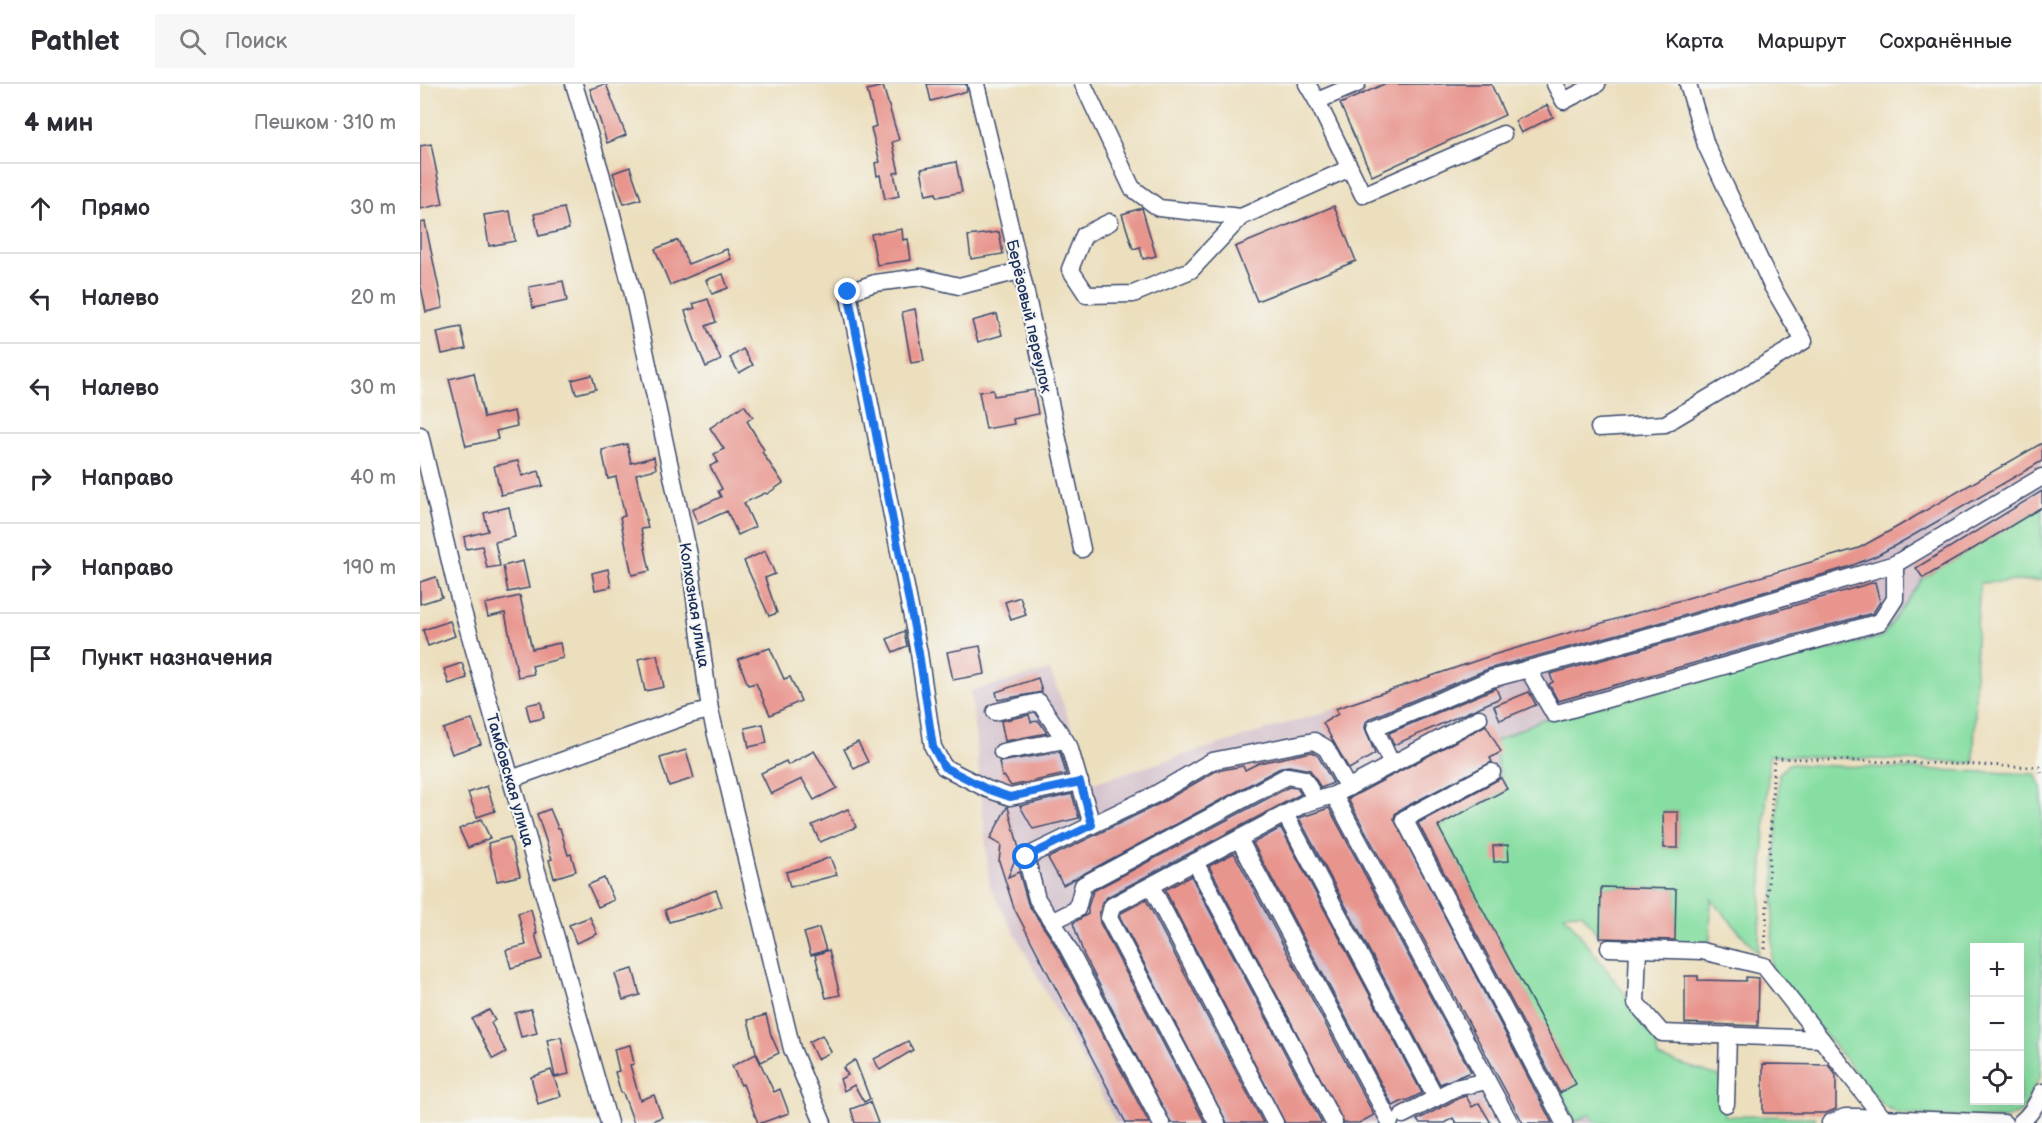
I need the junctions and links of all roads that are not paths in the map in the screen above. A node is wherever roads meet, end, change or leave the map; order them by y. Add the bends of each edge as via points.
1 (574, 84) edge
2 (976, 84) edge
3 (1083, 84) edge
4 (1308, 84) edge
5 (1357, 84) edge
6 (1555, 84) edge
7 (1597, 84) edge
8 (1688, 84) edge
9 (1317, 101) junction
10 (1503, 134) dead end
11 (1350, 168) junction
12 (1241, 217) junction
13 (1110, 222) dead end
14 (1020, 271) junction
15 (1599, 428) dead end
16 (420, 435) edge
17 (2042, 477) edge
18 (1082, 549) dead end
19 (1895, 564) junction
20 (1528, 669) junction
21 (711, 710) junction
22 (995, 712) dead end
23 (1479, 718) dead end
24 (1065, 740) junction
25 (1002, 752) dead end
26 (1392, 765) junction
27 (1492, 772) dead end
28 (511, 779) junction
29 (1080, 782) junction
30 (1341, 791) junction
31 (1316, 800) junction
32 (1285, 814) junction
33 (1092, 825) junction
34 (1239, 839) junction
35 (1195, 862) junction
36 (1151, 886) junction
37 (1053, 921) junction
38 (1609, 948) dead end
39 (1638, 949) junction
40 (1728, 1035) junction
41 (1821, 1039) junction
42 (1487, 1081) junction
43 (2042, 1092) edge
44 (1436, 1098) junction
45 (1726, 1104) dead end
46 (1883, 1118) junction
47 (1397, 1121) edge
48 (609, 1123) edge
49 (823, 1123) edge
50 (1161, 1123) edge
51 (1217, 1123) edge
52 (1275, 1123) edge
53 (1334, 1123) edge
54 (1510, 1123) edge
55 (1564, 1123) edge
56 (1830, 1123) edge
57 (2004, 1123) edge
58 (2020, 1123) edge

1 - 21 street, Колхозная улица via 632,290 689,555
2 - 14 street, Берёзовый переулок
3 - 12 street via 1132,188 1159,208
4 - 9 street
5 - 9 street
6 - 7 street via 1564,101
8 - 15 street via 1711,155 1772,286 1804,341 1665,424
9 - 11 street
10 - 11 street via 1363,195
11 - 12 street
12 - 13 street via 1191,270 1133,294 1087,295 1070,268 1084,235
14 - 18 street, Берёзовый переулок
14 - 29 street via 959,286 921,277 875,283 848,292 919,653 933,747 944,767 1010,797
16 - 28 street, Тамбовская улица via 456,587
17 - 19 street
19 - 20 street
19 - 20 street via 1895,599 1880,622 1554,714
20 - 26 street via 1491,680 1375,728
21 - 28 street
21 - 49 street, Колхозная улица via 792,1049
22 - 24 street via 1039,702
23 - 26 street
24 - 25 street
24 - 29 street
26 - 30 street
27 - 55 street via 1404,819
28 - 48 street, Тамбовская улица
29 - 33 street
30 - 31 street
30 - 33 street via 1326,748 1314,741 1212,761
30 - 42 street
31 - 32 street
31 - 37 street via 1304,779 1287,776 1083,885 1077,909
32 - 34 street
32 - 44 street
33 - 37 street via 1026,857 1038,899
34 - 35 street
34 - 47 street
35 - 36 street
35 - 53 street
36 - 51 street via 1112,906 1109,918
36 - 52 street
37 - 50 street
38 - 39 street
39 - 40 street via 1636,1003 1662,1033
39 - 41 street via 1702,951 1764,966
40 - 41 street
40 - 45 street
41 - 46 street
42 - 44 street via 1455,1088
42 - 54 street
43 - 58 street
44 - 47 street
46 - 56 street via 1845,1117
46 - 57 street

